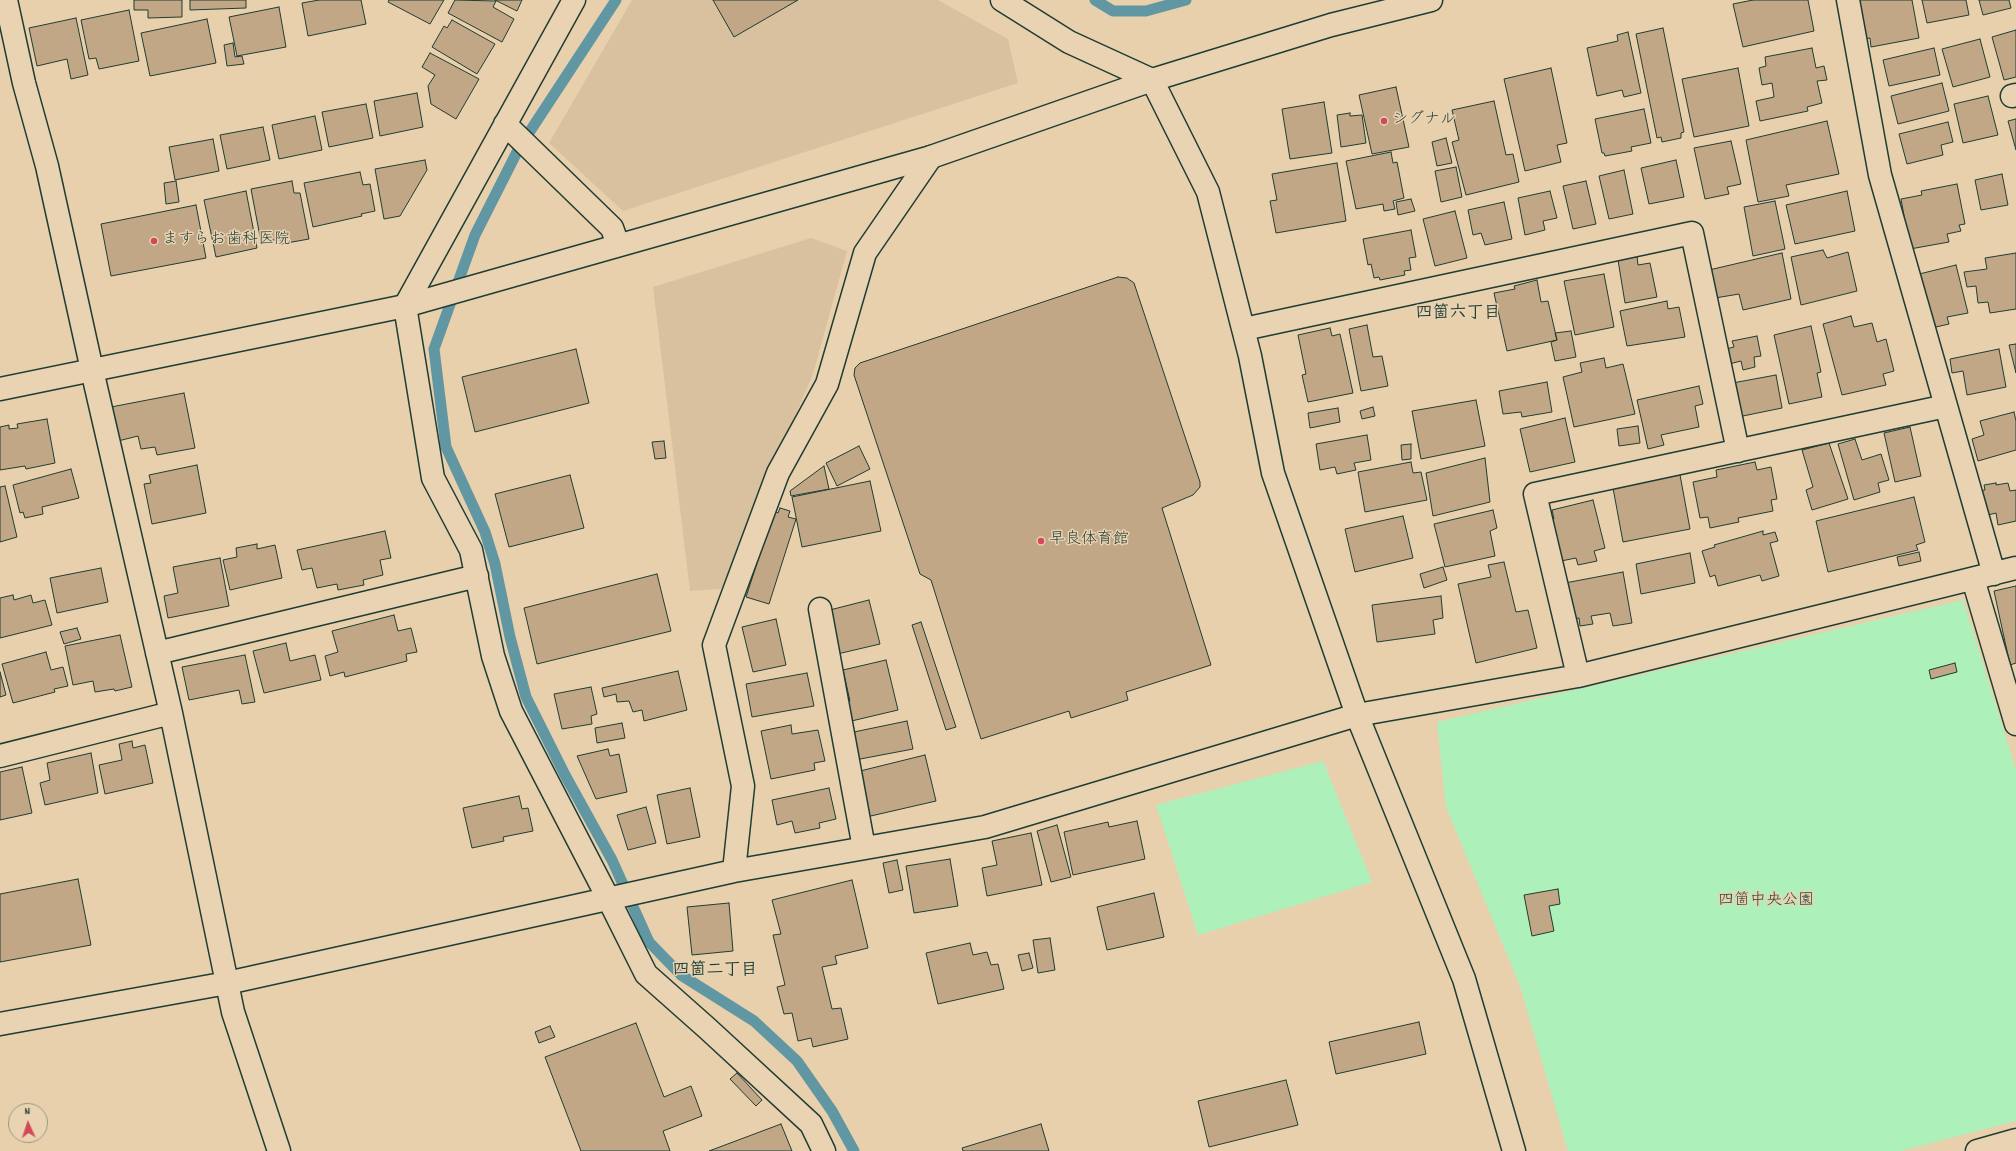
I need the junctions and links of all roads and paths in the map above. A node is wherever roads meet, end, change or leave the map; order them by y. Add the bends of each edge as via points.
1 (6, 0) edge
2 (574, 0) edge
3 (1002, 0) edge
4 (1431, 0) edge
5 (1848, 0) edge
6 (1152, 80) junction
7 (505, 124) junction
8 (931, 157) junction
9 (618, 246) junction
10 (413, 303) junction
11 (1244, 329) junction
12 (92, 370) junction
13 (0, 389) edge
14 (1946, 406) junction
15 (1738, 451) junction
16 (2016, 568) edge
17 (1994, 574) junction
18 (477, 576) junction
19 (1973, 579) junction
20 (820, 609) dead end
21 (157, 653) junction
22 (1578, 676) junction
23 (171, 713) junction
24 (1357, 715) junction
25 (2016, 724) edge
26 (0, 756) edge
27 (864, 848) junction
28 (734, 871) junction
29 (608, 898) junction
30 (227, 983) junction
31 (0, 1024) edge
32 (2016, 1140) edge
33 (279, 1151) edge
34 (824, 1151) edge
35 (1514, 1151) edge
36 (1977, 1151) edge

1 - 12 street via 24,83 47,166
2 - 7 street
3 - 6 street via 1069,42
4 - 6 street via 1331,25
5 - 14 street via 1880,175
6 - 8 street
6 - 11 street via 1208,192
7 - 9 street via 612,228
7 - 10 street
8 - 9 street
8 - 28 street via 865,253 827,384 778,473 714,645 743,786
9 - 10 street
10 - 12 street
10 - 18 street via 433,478 471,550
11 - 15 street via 1692,233
11 - 24 street via 1273,473
12 - 13 street
12 - 21 street
14 - 15 street
14 - 17 street
15 - 22 street via 1535,494
16 - 17 street
17 - 19 street
18 - 21 street
18 - 29 street via 493,656 511,711
19 - 22 street
19 - 25 street
20 - 27 street
21 - 23 street
22 - 24 street
23 - 26 street
23 - 30 street
24 - 27 street via 985,827
24 - 35 street via 1464,979
27 - 28 street
28 - 29 street
29 - 30 street
29 - 34 street via 646,974 811,1124
30 - 31 street
30 - 33 street via 233,1012
32 - 36 street

